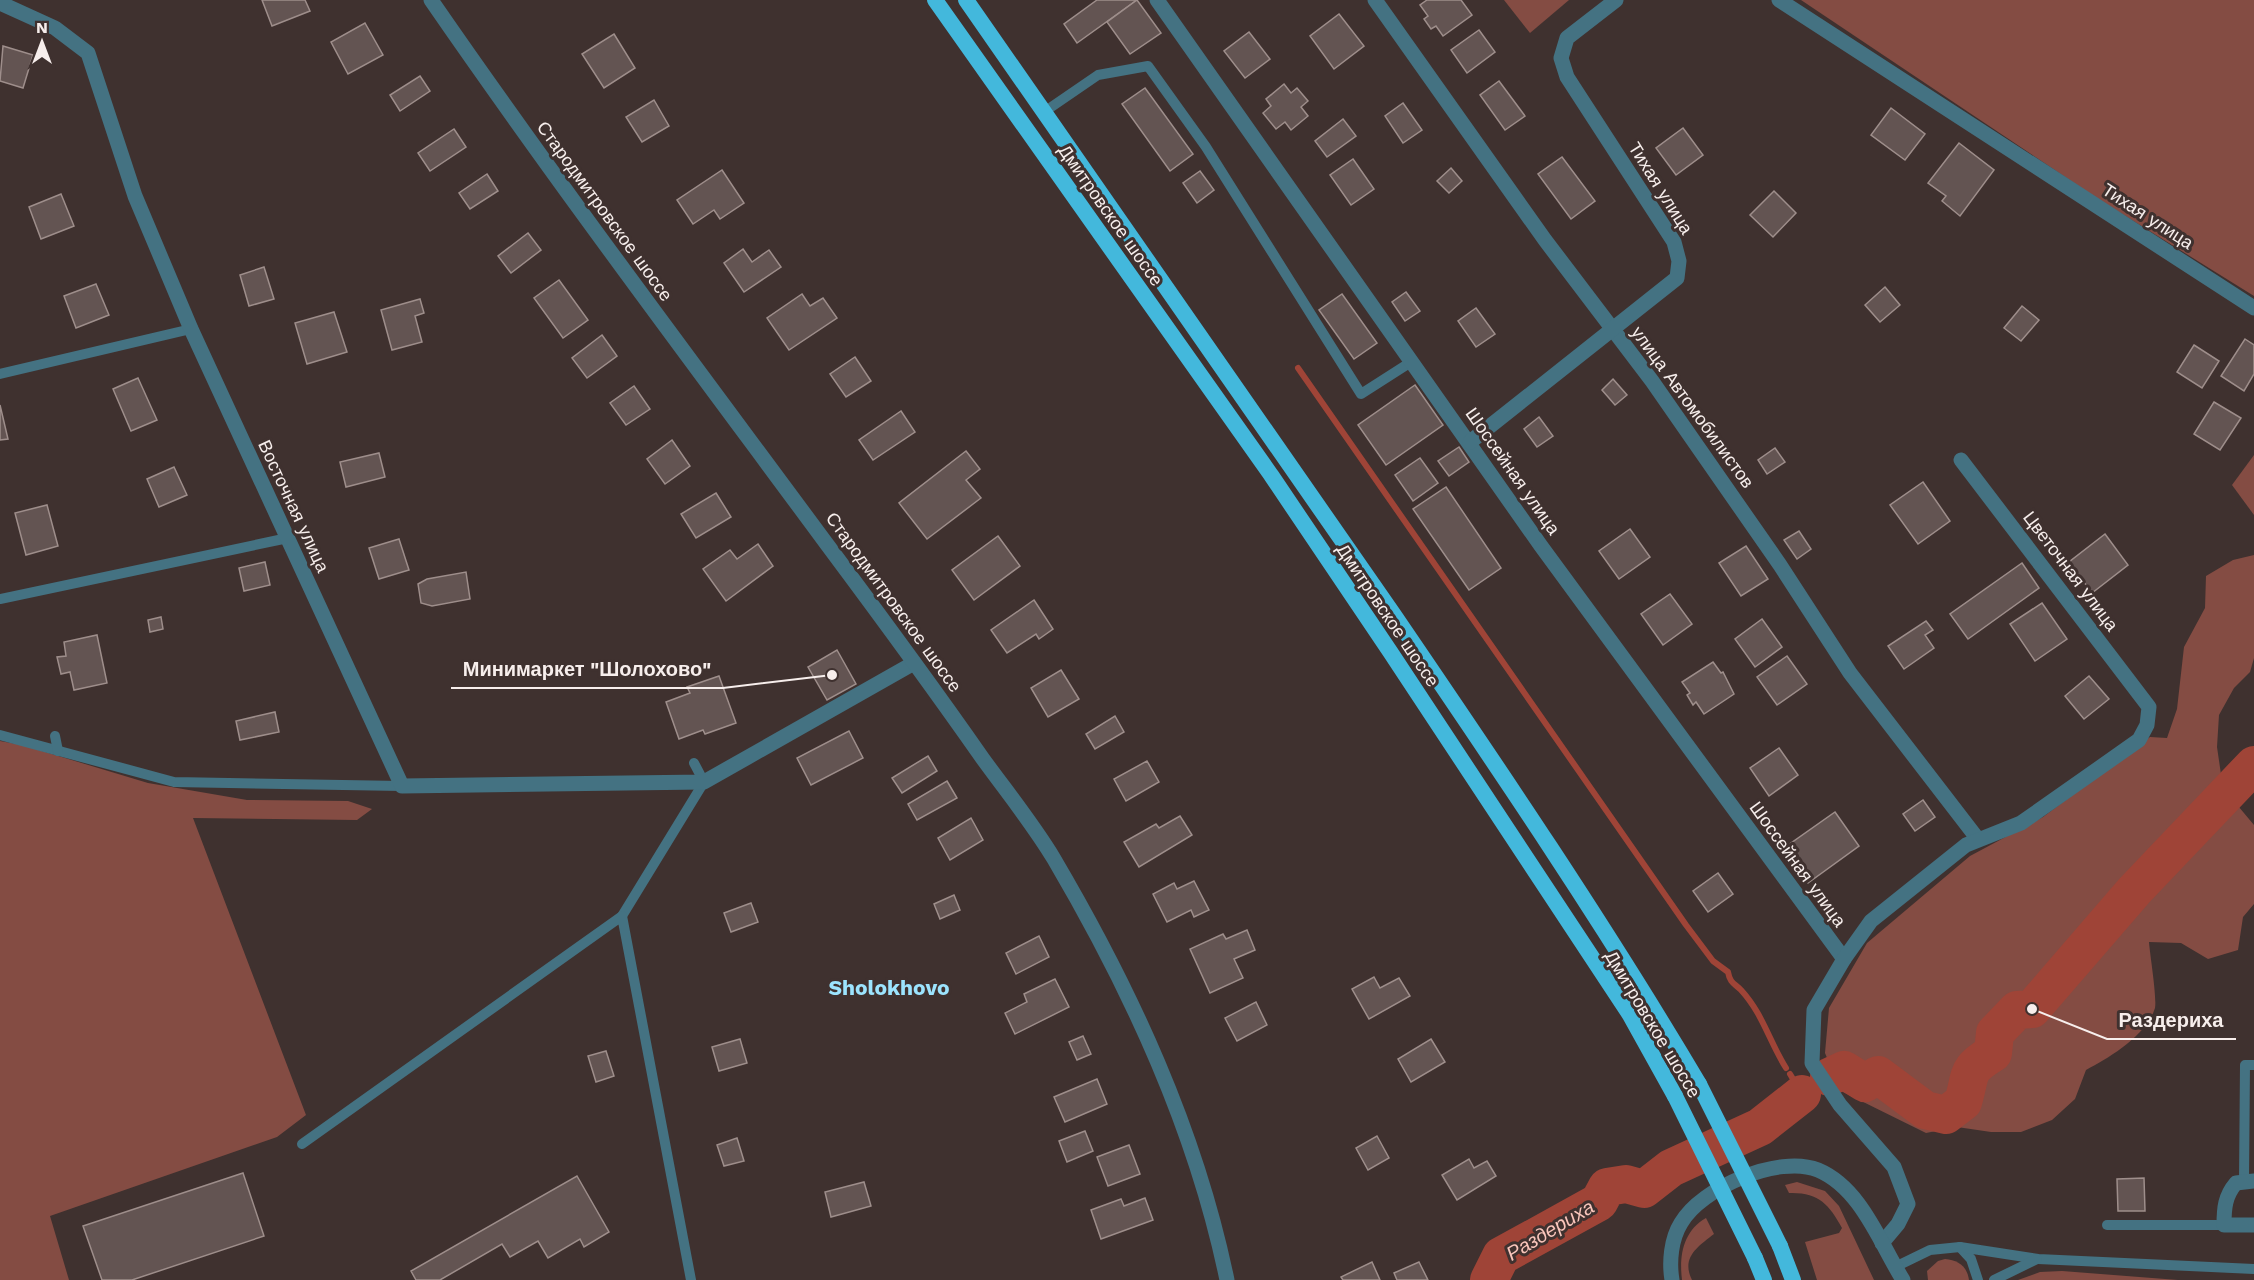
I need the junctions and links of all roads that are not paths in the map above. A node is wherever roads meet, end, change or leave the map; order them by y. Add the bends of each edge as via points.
1 (431, 0) edge
2 (935, 0) edge
3 (966, 0) edge
4 (1157, 0) edge
5 (1375, 0) edge
6 (1616, 0) edge
7 (1779, 0) edge
8 (0, 3) edge
9 (1044, 112) junction
10 (2254, 308) edge
11 (191, 329) junction
12 (1613, 329) junction
13 (1412, 362) junction
14 (0, 374) edge
15 (1470, 442) junction
16 (1961, 460) dead end
17 (288, 538) junction
18 (0, 599) edge
19 (914, 663) junction
20 (0, 735) edge
21 (55, 736) dead end
22 (58, 751) junction
23 (694, 763) dead end
24 (704, 782) junction
25 (402, 786) junction
26 (1977, 838) junction
27 (622, 916) junction
28 (1844, 959) junction
29 (2254, 1065) edge
30 (302, 1144) dead end
31 (2249, 1181) edge
32 (2107, 1225) dead end
33 (2224, 1225) junction
34 (2254, 1225) edge
35 (1882, 1243) junction
36 (1959, 1247) junction
37 (2038, 1259) junction
38 (2254, 1269) edge
39 (1899, 1273) edge
40 (693, 1280) edge
41 (1227, 1280) edge
42 (1672, 1280) edge
43 (1764, 1280) edge
44 (1793, 1280) edge
45 (1978, 1280) edge
46 (1994, 1280) edge

1 - 19 street, Стародмитровское шоссе via 507,110
2 - 43 highway, Дмитровское шоссе, bridge via 1264,466 1630,1015 1675,1095
3 - 9 highway, Дмитровское шоссе
4 - 13 street, Шоссейная улица
5 - 12 street, улица Автомобилистов
6 - 12 street, Тихая улица via 1567,38 1561,58 1567,77 1674,242 1679,261 1677,278
7 - 10 street, Тихая улица
8 - 11 street, Восточная улица via 55,28 88,53 135,196
9 - 13 lane via 1098,75 1148,66 1206,147 1360,394
9 - 44 highway, Дмитровское шоссе, bridge via 1475,734 1651,1002 1699,1084
11 - 14 lane
11 - 17 street, Восточная улица
12 - 15 street, Тихая улица
12 - 26 street, улица Автомобилистов via 1780,565 1850,674
13 - 15 street, Шоссейная улица
15 - 28 street, Шоссейная улица via 1548,556
16 - 26 street, Цветочная улица via 2149,707 2147,725 2139,740 2021,823
17 - 18 lane
17 - 25 street, Восточная улица
19 - 24 street
19 - 41 street, Стародмитровское шоссе via 1052,855 1120,981 1190,1142 1215,1221
20 - 22 lane
21 - 22 lane
22 - 25 lane via 174,782
23 - 24 lane
24 - 25 street
24 - 27 lane
26 - 28 street via 1871,921
27 - 30 lane
27 - 40 lane
28 - 35 street via 1814,1010 1812,1063 1840,1105 1894,1167 1908,1204
29 - 31 lane via 2245,1065
31 - 33 street via 2236,1183 2226,1197
32 - 33 lane
33 - 34 street
35 - 39 street
35 - 42 street via 1845,1190 1830,1178 1816,1170 1764,1169 1711,1192 1686,1214 1673,1242
36 - 37 lane
36 - 39 lane via 1929,1250
36 - 45 lane via 1971,1259
37 - 38 lane
37 - 46 lane

